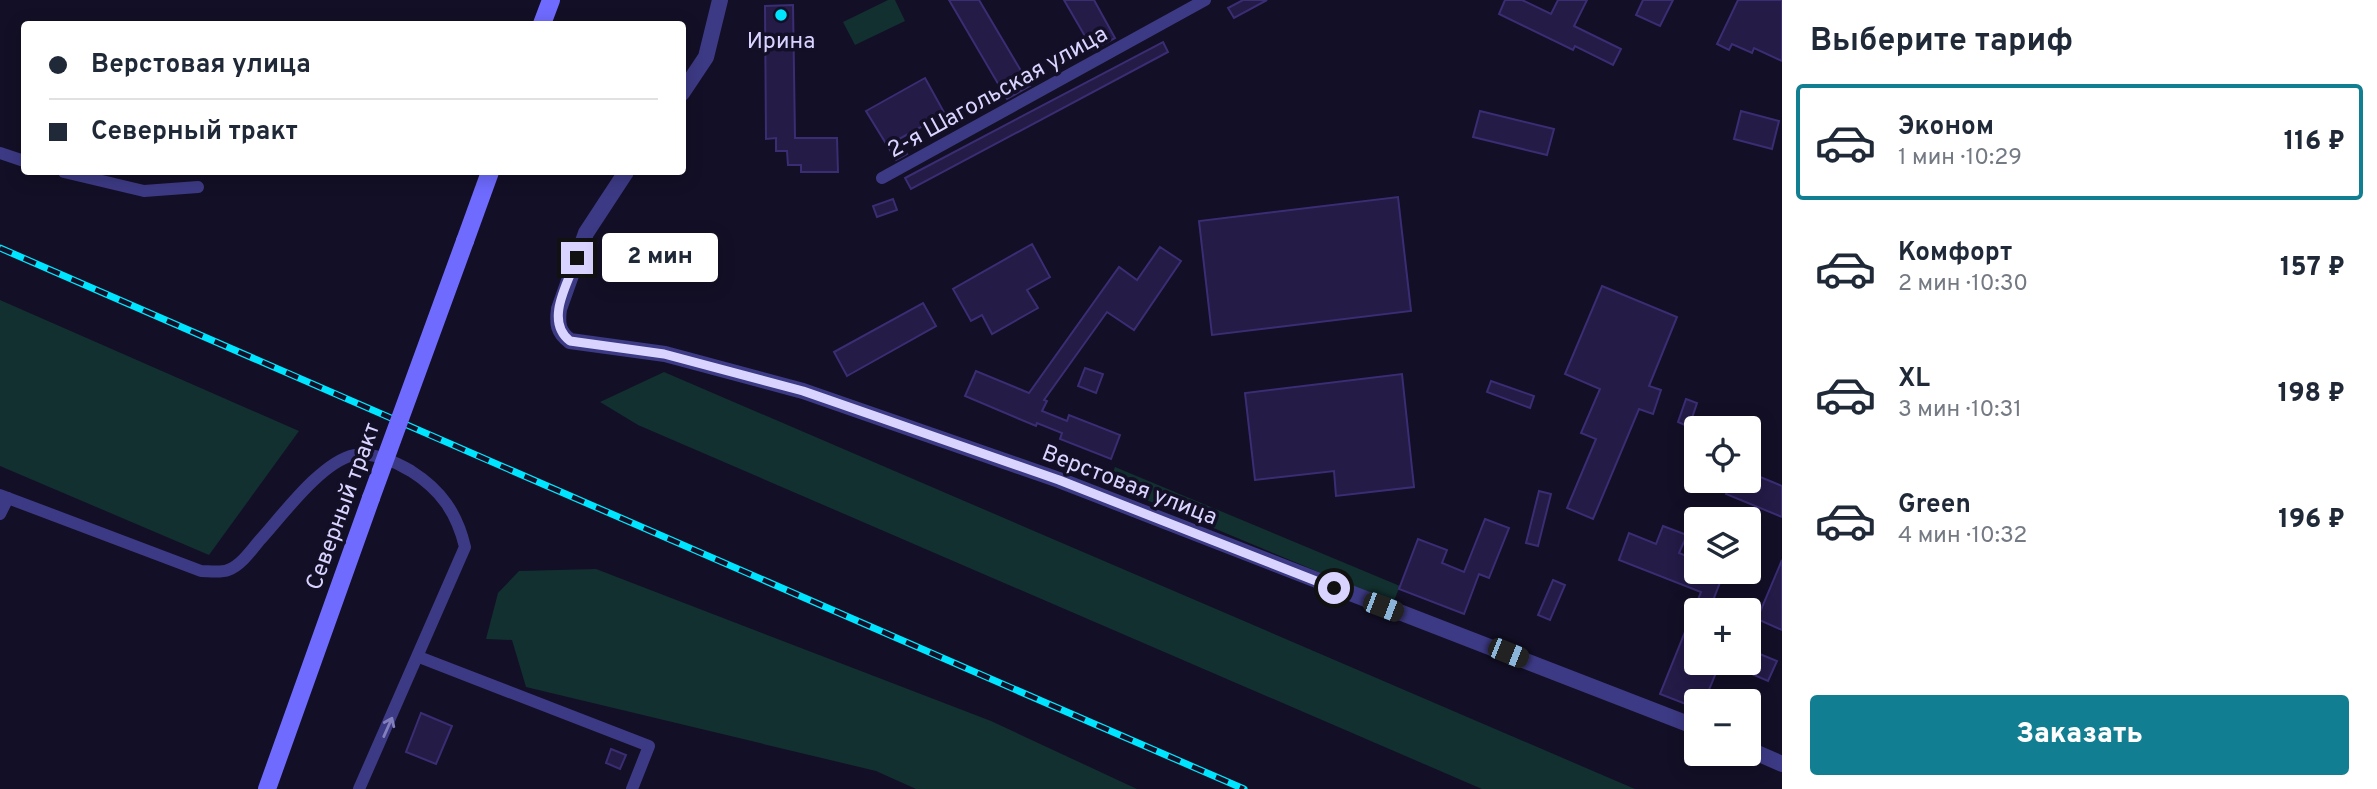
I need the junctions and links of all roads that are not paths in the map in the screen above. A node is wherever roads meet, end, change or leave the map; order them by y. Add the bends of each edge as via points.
1 (551, 0) edge
2 (720, 0) edge
3 (1205, 0) edge
4 (543, 21) edge
5 (686, 87) edge
6 (0, 153) edge
7 (21, 160) edge
8 (77, 175) edge
9 (489, 175) edge
10 (624, 175) edge
11 (882, 178) dead end
12 (198, 187) dead end
13 (4, 496) edge
14 (0, 514) edge
15 (419, 657) junction
16 (1684, 722) edge
17 (1761, 755) edge
18 (1782, 764) edge
19 (267, 789) edge
20 (359, 789) edge
21 (632, 789) edge

1 - 4 main road
2 - 5 street via 706,57
3 - 11 street, 2-я Шагольская улица
6 - 7 street
8 - 12 street via 144,191
9 - 19 main road, Северный тракт, bridge
10 - 16 street, Верстовая улица via 586,233 559,309 561,334 570,341 664,354 803,391 1059,480
13 - 14 street
13 - 15 street via 201,571 227,570 248,555 333,465 355,455 384,460 414,473 444,497 465,547
20 -> 15 street
15 - 21 street via 649,746
17 - 18 street

